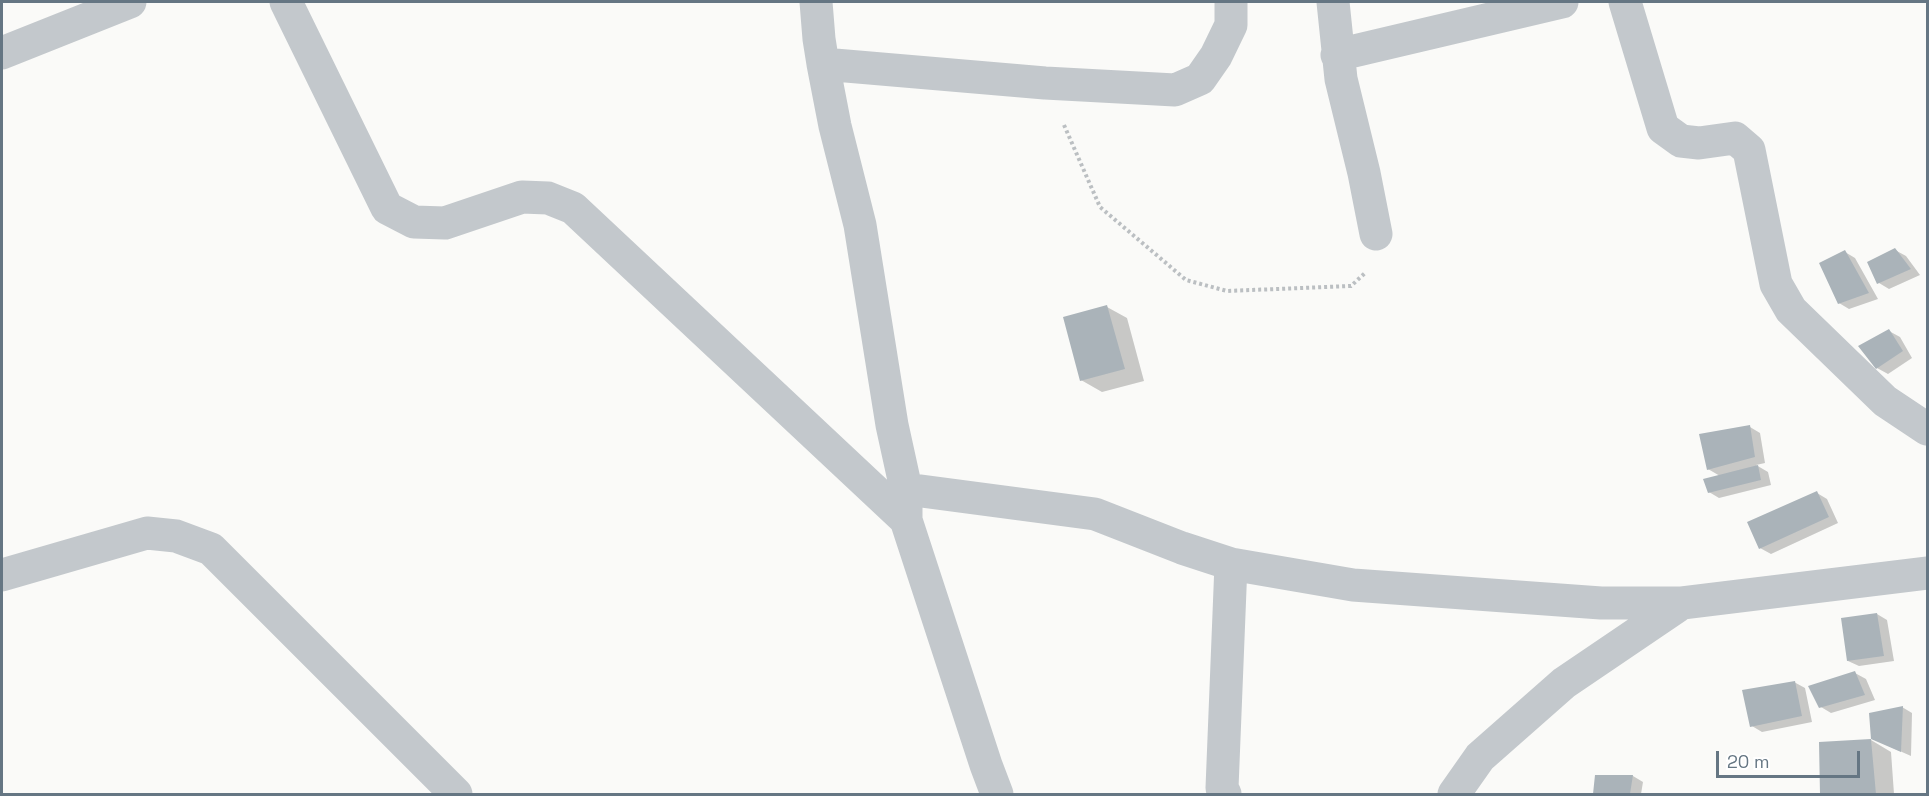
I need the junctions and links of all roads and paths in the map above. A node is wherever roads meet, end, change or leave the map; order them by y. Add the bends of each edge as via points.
1 (130, 2) edge
2 (286, 2) edge
3 (816, 2) edge
4 (1231, 2) edge
5 (1333, 2) edge
6 (1562, 2) edge
7 (1625, 2) edge
8 (2, 53) edge
9 (1337, 55) junction
10 (823, 64) junction
11 (1045, 83) junction
12 (1376, 234) joint
13 (1927, 429) edge
14 (906, 505) junction
15 (1230, 564) junction
16 (1928, 573) edge
17 (2, 575) edge
18 (1682, 603) junction
19 (451, 793) edge
20 (998, 795) edge
21 (1225, 795) edge
22 (1454, 795) edge

1 - 8 street
2 - 14 street via 387,208 414,222 445,223 522,197 548,198 573,208
3 - 10 street
4 - 11 street via 1231,25 1200,80 1175,90
5 - 9 street
6 - 9 street
7 - 13 street via 1663,128 1681,141 1735,138 1749,150 1776,284 1791,310 1885,401
9 - 12 street
10 - 11 street
10 - 14 street via 860,225
11 - 12 path via 1100,207 1186,280 1227,291 1352,286 1374,264
14 - 15 street via 1095,514
14 - 20 street
15 - 18 street via 1353,585 1601,603
15 - 21 street via 1222,788
16 - 18 street
17 - 19 street via 147,533 176,536 211,549
18 - 22 street via 1564,683 1480,757

